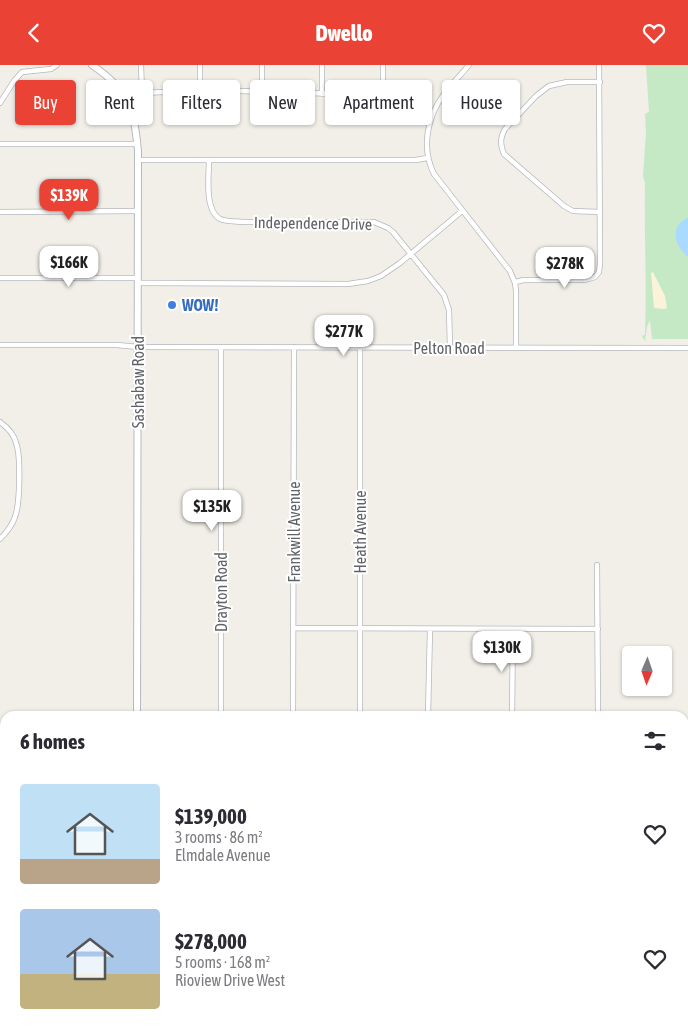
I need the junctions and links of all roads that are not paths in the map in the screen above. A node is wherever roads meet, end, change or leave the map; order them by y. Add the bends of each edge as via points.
1 (57, 65) edge
2 (92, 65) edge
3 (141, 65) edge
4 (200, 65) edge
5 (262, 65) edge
6 (322, 65) edge
7 (383, 65) edge
8 (469, 65) edge
9 (600, 65) edge
10 (110, 80) edge
11 (142, 80) edge
12 (200, 80) edge
13 (262, 80) edge
14 (600, 82) junction
15 (315, 94) edge
16 (322, 94) junction
17 (0, 103) edge
18 (136, 125) edge
19 (0, 144) edge
20 (138, 144) junction
21 (427, 158) junction
22 (209, 159) junction
23 (138, 160) junction
24 (138, 211) junction
25 (462, 211) junction
26 (0, 212) edge
27 (600, 212) junction
28 (410, 253) junction
29 (0, 278) edge
30 (138, 281) junction
31 (515, 282) junction
32 (0, 345) edge
33 (138, 347) junction
34 (221, 347) junction
35 (294, 347) junction
36 (450, 347) junction
37 (516, 347) junction
38 (360, 348) junction
39 (688, 348) edge
40 (0, 421) edge
41 (0, 539) edge
42 (597, 565) dead end
43 (294, 628) junction
44 (361, 628) junction
45 (430, 629) junction
46 (513, 629) junction
47 (598, 629) junction
48 (137, 711) edge
49 (221, 711) edge
50 (293, 711) edge
51 (360, 711) edge
52 (428, 711) edge
53 (512, 711) edge
54 (598, 711) edge

1 - 17 street via 51,69 22,72
2 - 10 street, Sashabaw Road
3 - 11 street
4 - 12 street
5 - 13 street
6 - 16 street
7 - 16 street via 381,92 374,95
8 - 21 street via 437,106 426,140
9 - 14 street
14 - 27 street
14 - 27 street via 567,82 543,90 501,137 504,154 564,206 573,211
15 - 16 street
18 - 20 street, Sashabaw Road
19 - 20 street
20 - 23 street, Sashabaw Road
21 - 22 street
21 - 25 street via 434,174
22 - 23 street
22 - 28 street, Independence Drive via 211,208 222,220 374,222 393,232
23 - 24 street, Sashabaw Road
24 - 26 street
24 - 30 street, Sashabaw Road
25 - 28 street
25 - 31 street via 510,271
27 - 31 street via 599,272 595,277
28 - 30 street via 381,276 358,283
28 - 36 street, Independence Drive via 446,301
29 - 30 street
30 - 33 street, Sashabaw Road
31 - 37 street
32 - 33 street, Pelton Road
33 - 34 street, Pelton Road
33 - 48 street, Sashabaw Road
34 - 35 street, Pelton Road
34 - 49 street, Drayton Road
35 - 38 street, Pelton Road
35 - 43 street, Frankwill Avenue
36 - 37 street, Pelton Road
36 - 38 street, Pelton Road
37 - 39 street, Pelton Road
38 - 44 street, Heath Avenue
40 - 41 street via 16,441 18,450 15,517
42 - 47 street
43 - 44 street
43 - 50 street, Frankwill Avenue
44 - 45 street
44 - 51 street, Heath Avenue
45 - 46 street
45 - 52 street
46 - 47 street
46 - 53 street
47 - 54 street

